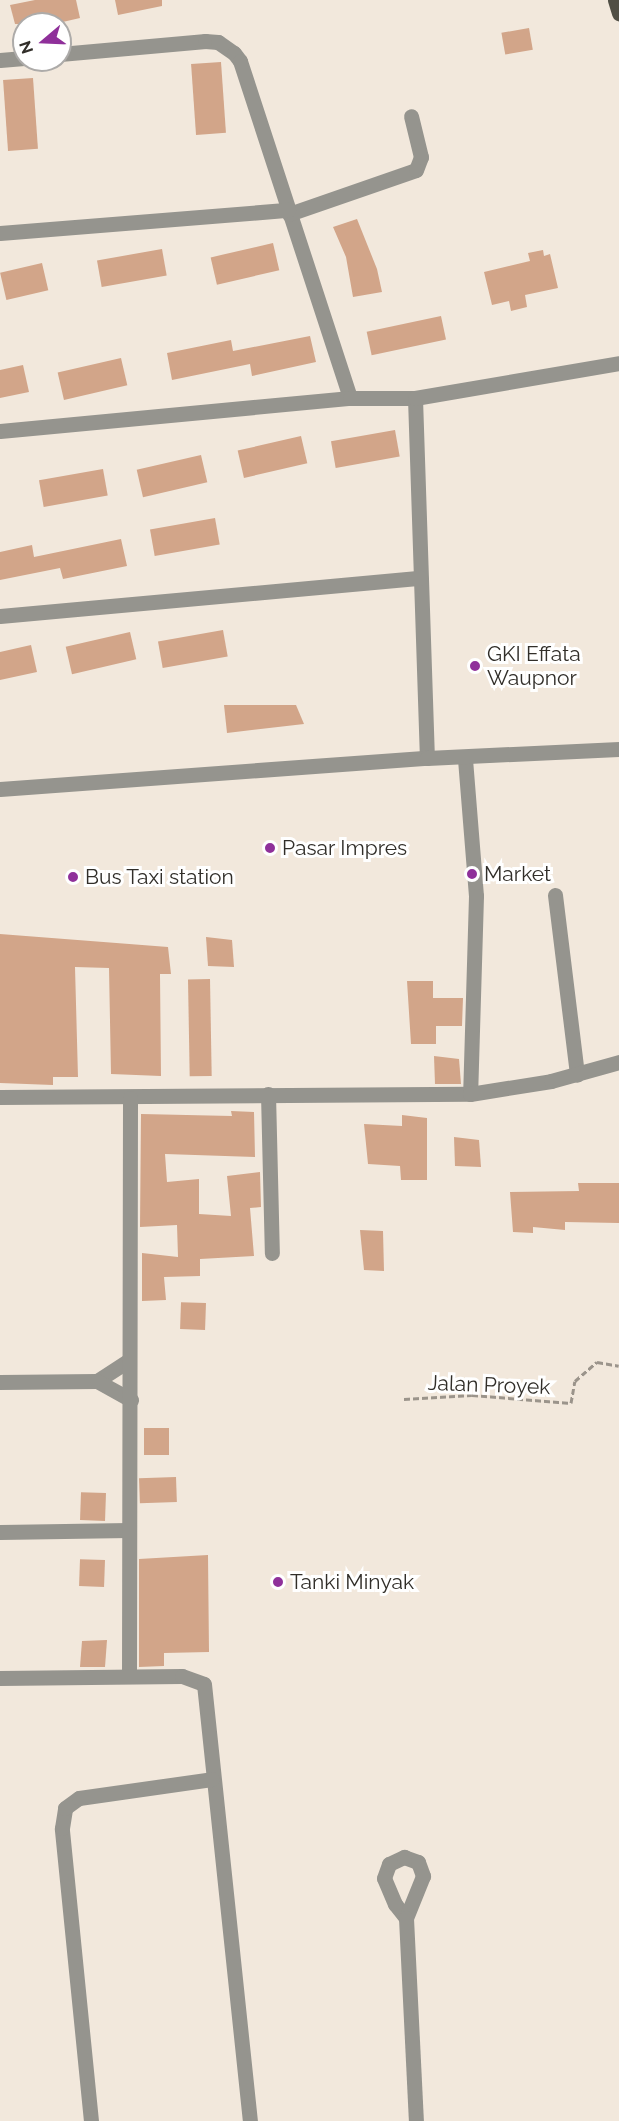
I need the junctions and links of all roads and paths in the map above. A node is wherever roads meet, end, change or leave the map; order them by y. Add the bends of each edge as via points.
1 (615, 0) edge
2 (619, 13) edge
3 (72, 53) edge
4 (411, 116) dead end
5 (288, 212) junction
6 (0, 233) edge
7 (619, 363) edge
8 (350, 398) junction
9 (415, 398) junction
10 (0, 431) edge
11 (420, 578) junction
12 (0, 616) edge
13 (619, 749) edge
14 (427, 758) junction
15 (465, 759) junction
16 (0, 789) edge
17 (555, 895) dead end
18 (619, 1062) edge
19 (577, 1075) junction
20 (268, 1094) junction
21 (470, 1095) junction
22 (0, 1097) edge
23 (130, 1098) junction
24 (272, 1252) dead end
25 (129, 1360) junction
26 (619, 1366) edge
27 (97, 1381) junction
28 (0, 1382) edge
29 (404, 1399) dead end
30 (130, 1400) junction
31 (129, 1530) junction
32 (0, 1532) edge
33 (129, 1676) junction
34 (0, 1678) edge
35 (212, 1779) junction
36 (406, 1918) dead end
37 (91, 2121) edge
38 (249, 2121) edge
39 (416, 2121) edge

1 - 2 main road
3 - 5 street via 205,41 227,46 240,61
4 - 5 street via 421,158 416,170
5 - 6 street
5 - 8 street
7 - 9 street
8 - 9 street
8 - 10 street
9 - 11 street
11 - 12 street
11 - 14 street
13 - 15 street
14 - 15 street
14 - 16 street
15 - 21 street via 476,896
17 - 19 street
18 - 19 street
19 - 21 street
20 - 21 street
20 - 23 street
20 - 24 street
22 - 23 street
23 - 25 street
25 - 27 street
25 - 30 street
26 - 29 path, Jalan Proyek via 597,1362 575,1381 571,1403 472,1395
27 - 28 street
27 - 30 street
30 - 31 street
31 - 32 street
31 - 33 street
33 - 34 street
33 - 35 street via 182,1676 197,1678 204,1684
35 - 37 street via 80,1798 65,1808 62,1828
35 - 38 street
36 - 39 street

